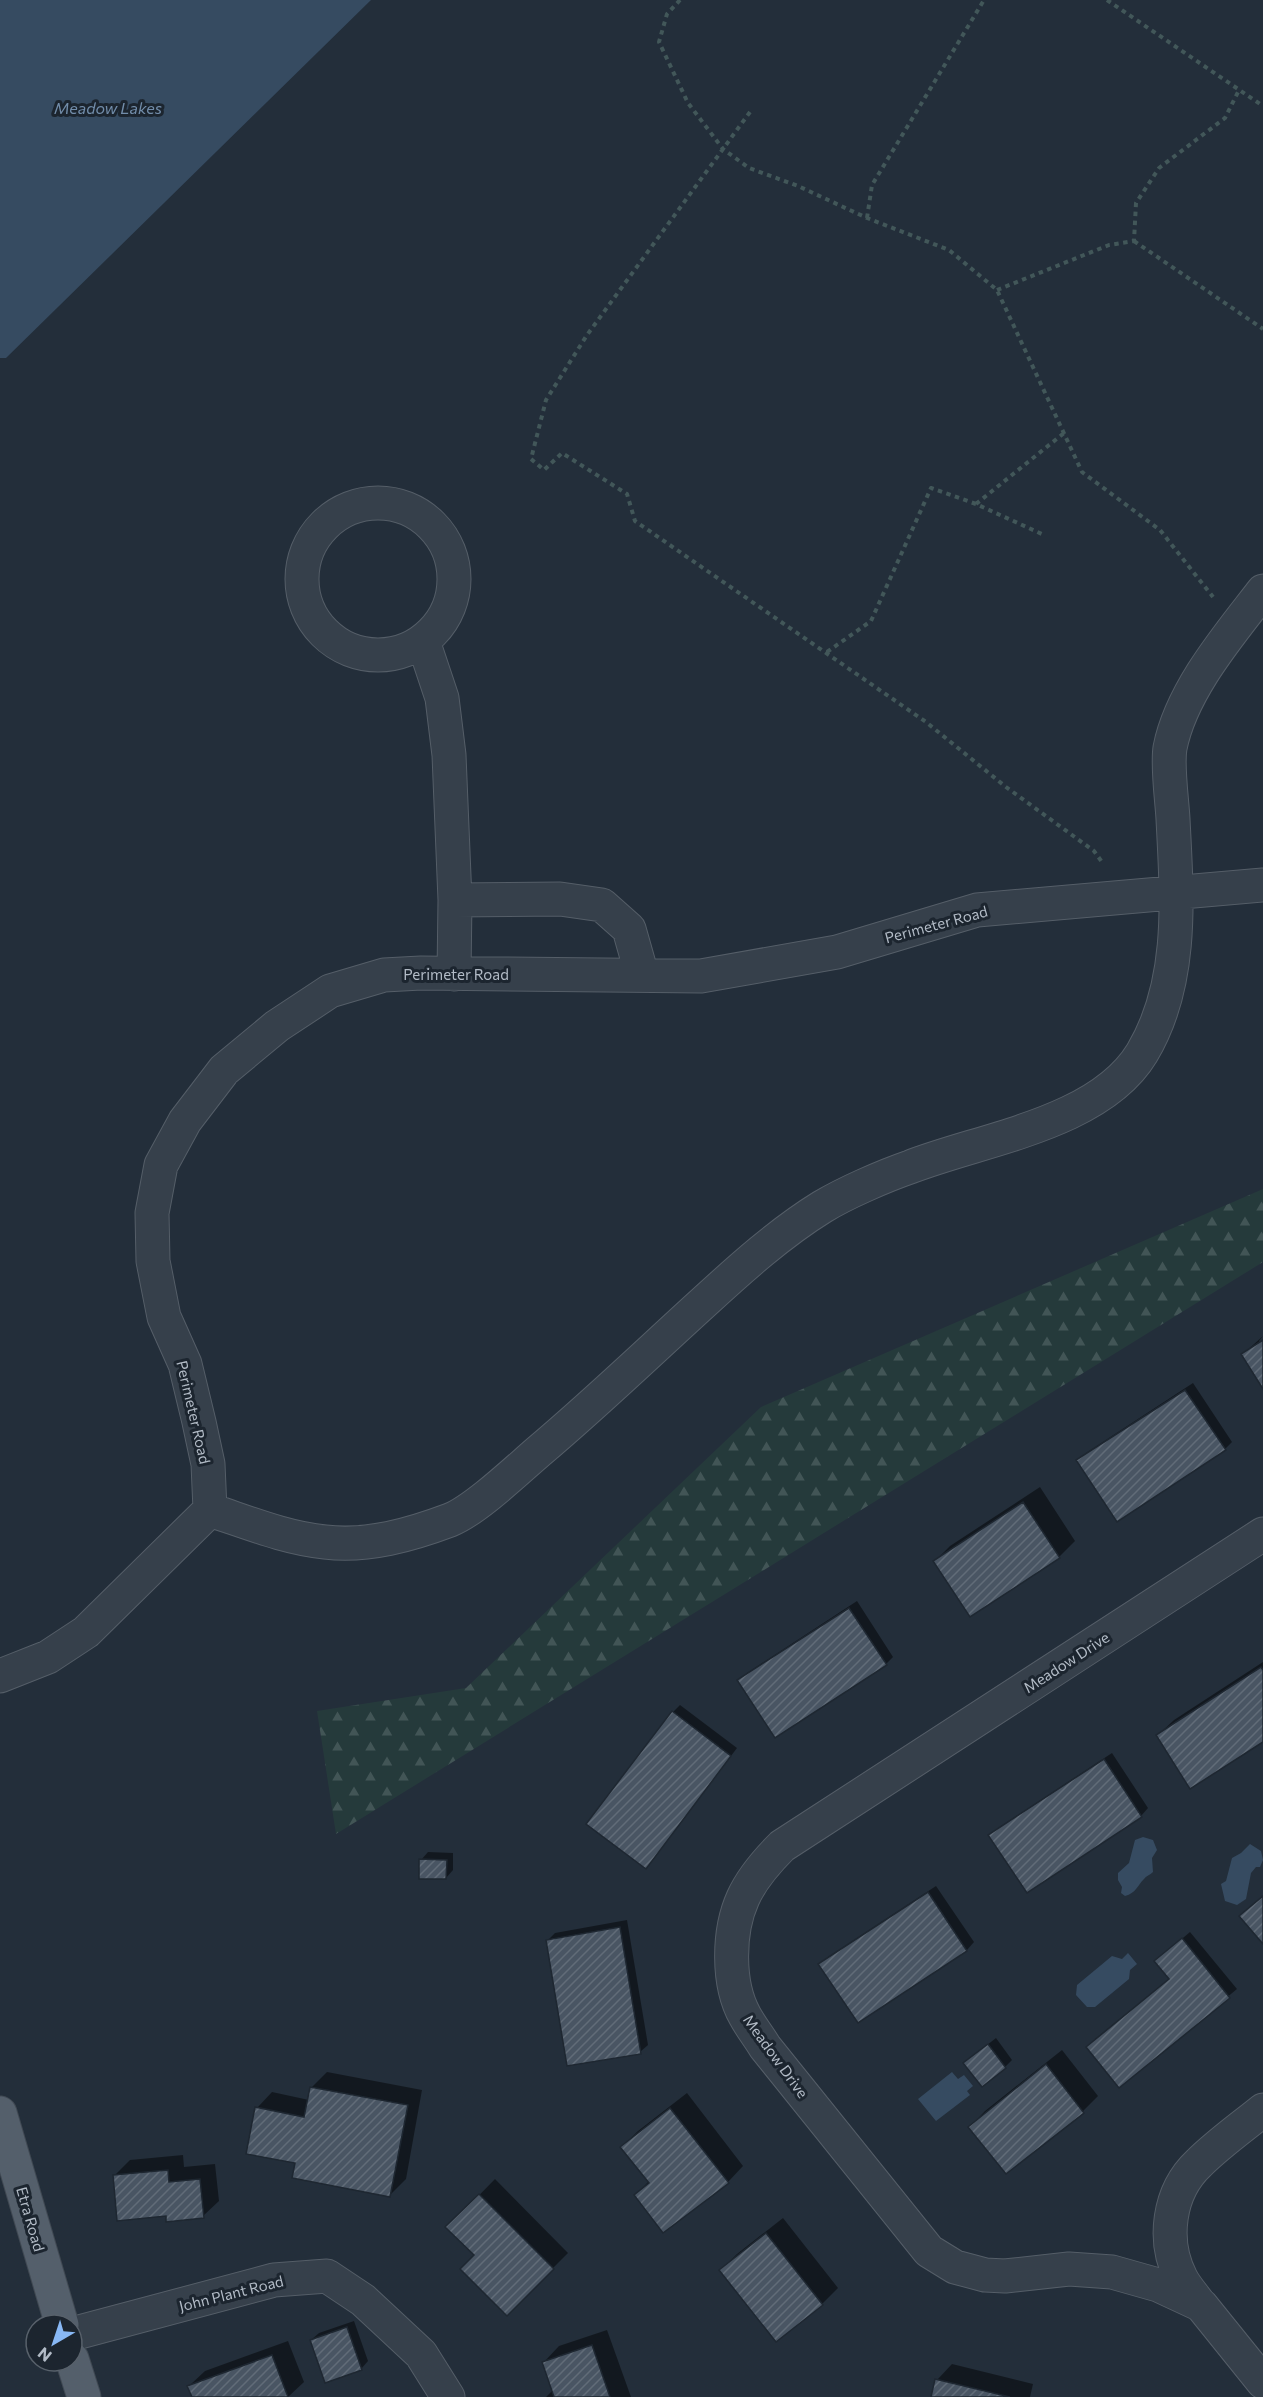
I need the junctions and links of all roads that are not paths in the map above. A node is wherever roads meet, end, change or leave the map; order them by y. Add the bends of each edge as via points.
1 (1263, 591) edge
2 (423, 641) junction
3 (1263, 885) edge
4 (1177, 893) junction
5 (455, 900) junction
6 (454, 974) junction
7 (642, 975) junction
8 (210, 1510) junction
9 (1263, 1534) edge
10 (0, 1676) edge
11 (1263, 2110) edge
12 (0, 2113) edge
13 (1201, 2305) junction
14 (58, 2313) edge
15 (84, 2331) edge
16 (76, 2373) edge
17 (1263, 2382) edge
18 (84, 2397) edge
19 (448, 2397) edge

1 - 4 street via 1213,655 1185,704 1169,749
2 - 2 street via 440,624 451,603 451,555 439,534 422,517 400,506 376,503 353,507 332,518 313,537 303,561 301,588 309,613 325,635 347,650 373,656 399,653
2 - 5 street via 442,698 449,755
3 - 4 street, Perimeter Road
4 - 7 street, Perimeter Road via 977,910 837,952 701,976
4 - 8 street via 1175,953 1156,1028 1139,1059 1114,1085 1070,1111 1022,1131 911,1166 824,1205 754,1257 580,1417 456,1518 409,1534 366,1542 326,1542 280,1533
5 - 6 street
5 - 7 street via 560,899 602,905 629,929
6 - 7 street, Perimeter Road
6 - 8 street, Perimeter Road via 384,975 330,991 278,1026 224,1070 185,1120 161,1165 152,1213 153,1261 164,1317 185,1364 199,1422 208,1464
8 - 10 street via 86,1632 48,1657
9 - 13 street, Meadow Drive via 782,1846 758,1872 742,1899 732,1937 732,1977 744,2014 765,2047 930,2251 955,2267 985,2276 1070,2269 1112,2272 1158,2284
11 - 13 street via 1197,2164 1179,2190 1170,2221 1171,2250 1181,2279
12 - 14 main road, Etra Road
13 - 17 street, Meadow Drive
15 - 19 street, John Plant Road via 274,2280 327,2276 363,2300 421,2354
16 - 18 main road

